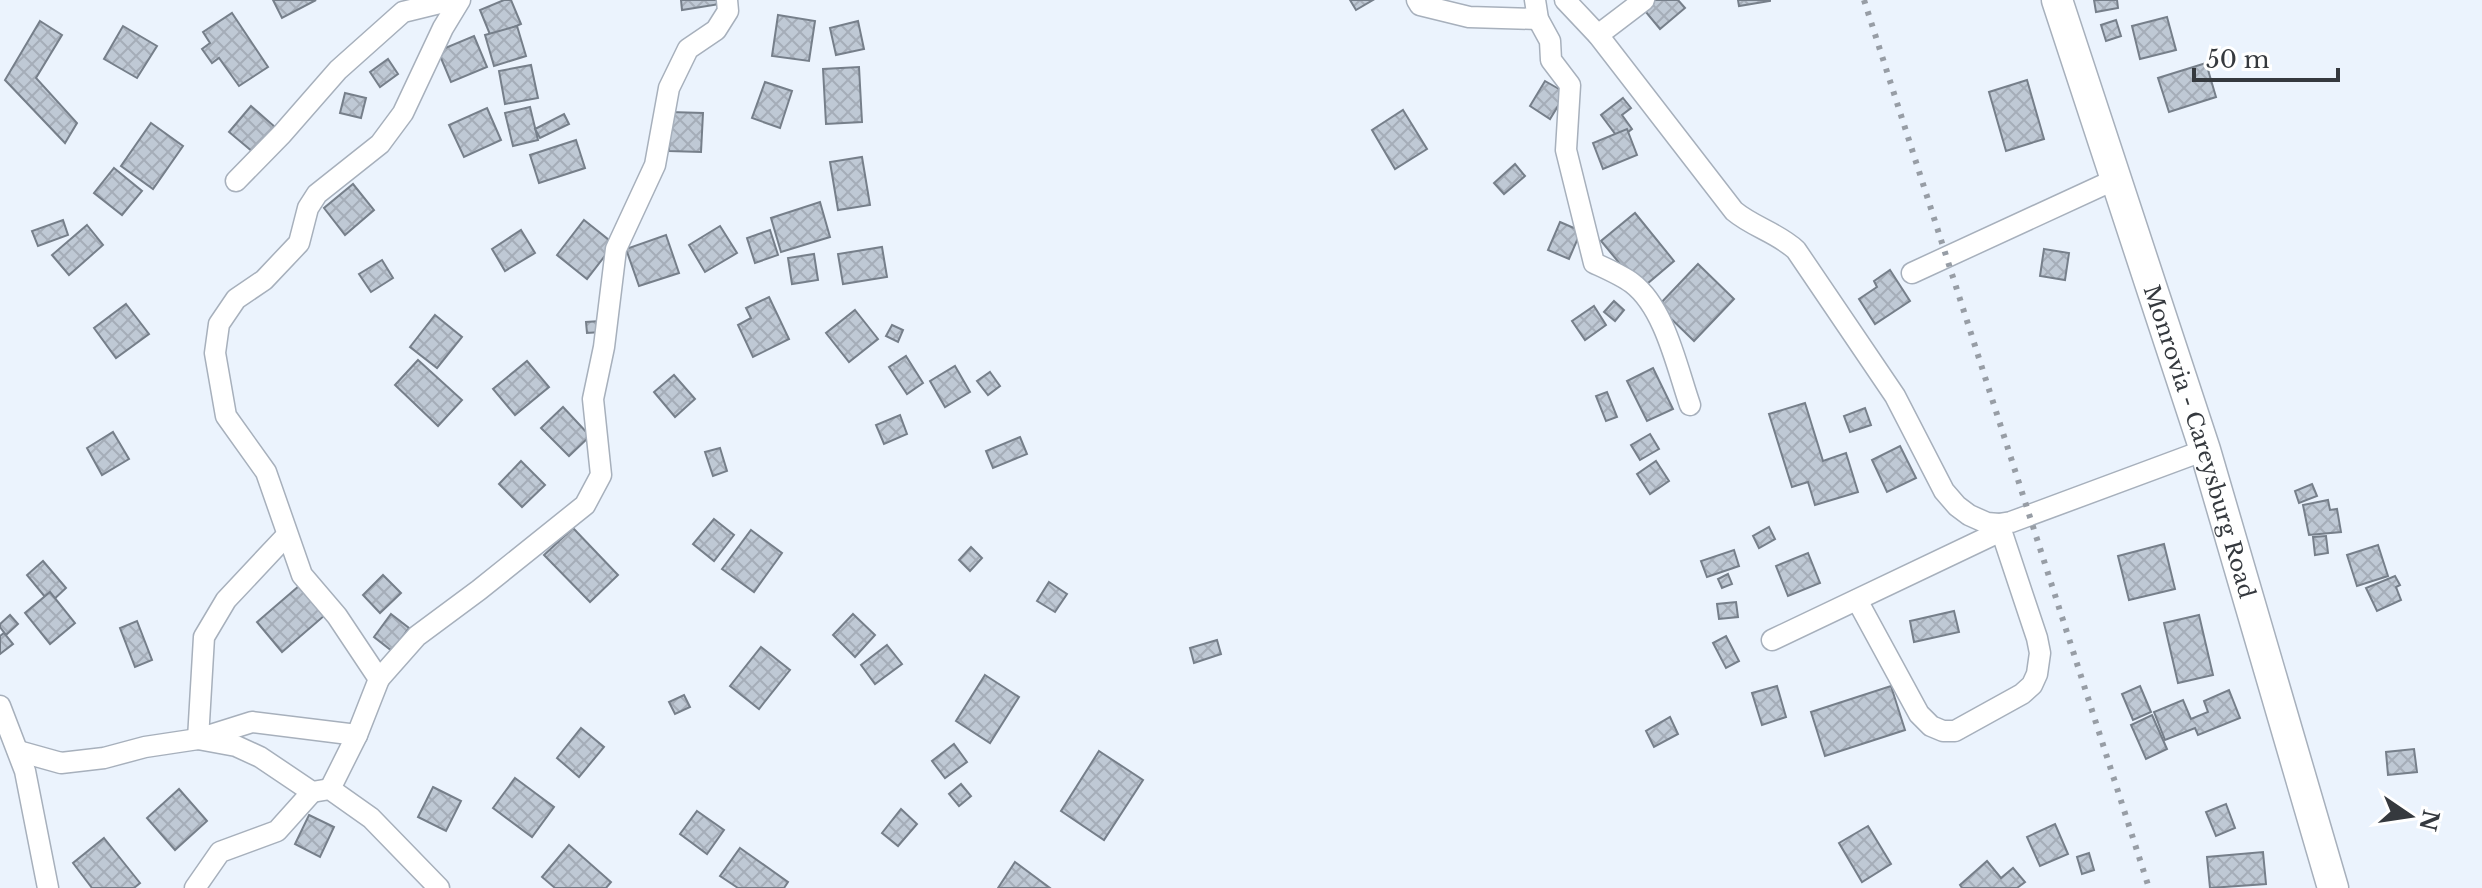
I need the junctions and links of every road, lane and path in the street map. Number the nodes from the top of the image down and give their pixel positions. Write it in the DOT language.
graph roads {
  1 [pos="452,0"];
  2 [pos="460,0"];
  3 [pos="727,0"];
  4 [pos="1417,0"];
  5 [pos="1565,0"];
  6 [pos="1644,0"];
  7 [pos="2057,0"];
  8 [pos="1537,10"];
  9 [pos="1598,35"];
  10 [pos="2116,179"];
  11 [pos="236,181"];
  12 [pos="1912,273"];
  13 [pos="1690,405"];
  14 [pos="2205,450"];
  15 [pos="2000,528"];
  16 [pos="287,535"];
  17 [pos="1857,600"];
  18 [pos="1772,640"];
  19 [pos="379,679"];
  20 [pos="0,706"];
  21 [pos="357,735"];
  22 [pos="198,739"];
  23 [pos="18,751"];
  24 [pos="321,790"];
  25 [pos="48,888"];
  26 [pos="195,888"];
  27 [pos="439,888"];
  28 [pos="2333,888"];
  1 -- 11 [label="street"];
  2 -- 16 [label="street"];
  3 -- 19 [label="street"];
  4 -- 8 [label="street"];
  5 -- 9 [label="street"];
  6 -- 9 [label="street"];
  7 -- 10 [label="main road, Monrovia - Careysburg Road"];
  8 -- 13 [label="street"];
  9 -- 15 [label="street"];
  10 -- 12 [label="street"];
  10 -- 14 [label="main road, Monrovia - Careysburg Road"];
  14 -- 15 [label="street"];
  14 -- 28 [label="main road, Monrovia - Careysburg Road"];
  15 -- 17 [label="street"];
  15 -- 17 [label="street"];
  16 -- 19 [label="street"];
  16 -- 22 [label="street"];
  17 -- 18 [label="street"];
  19 -- 21 [label="street"];
  20 -- 23 [label="street"];
  21 -- 22 [label="street"];
  21 -- 24 [label="street"];
  22 -- 23 [label="street"];
  22 -- 24 [label="street"];
  23 -- 25 [label="street"];
  24 -- 26 [label="street"];
  24 -- 27 [label="street"];
}
